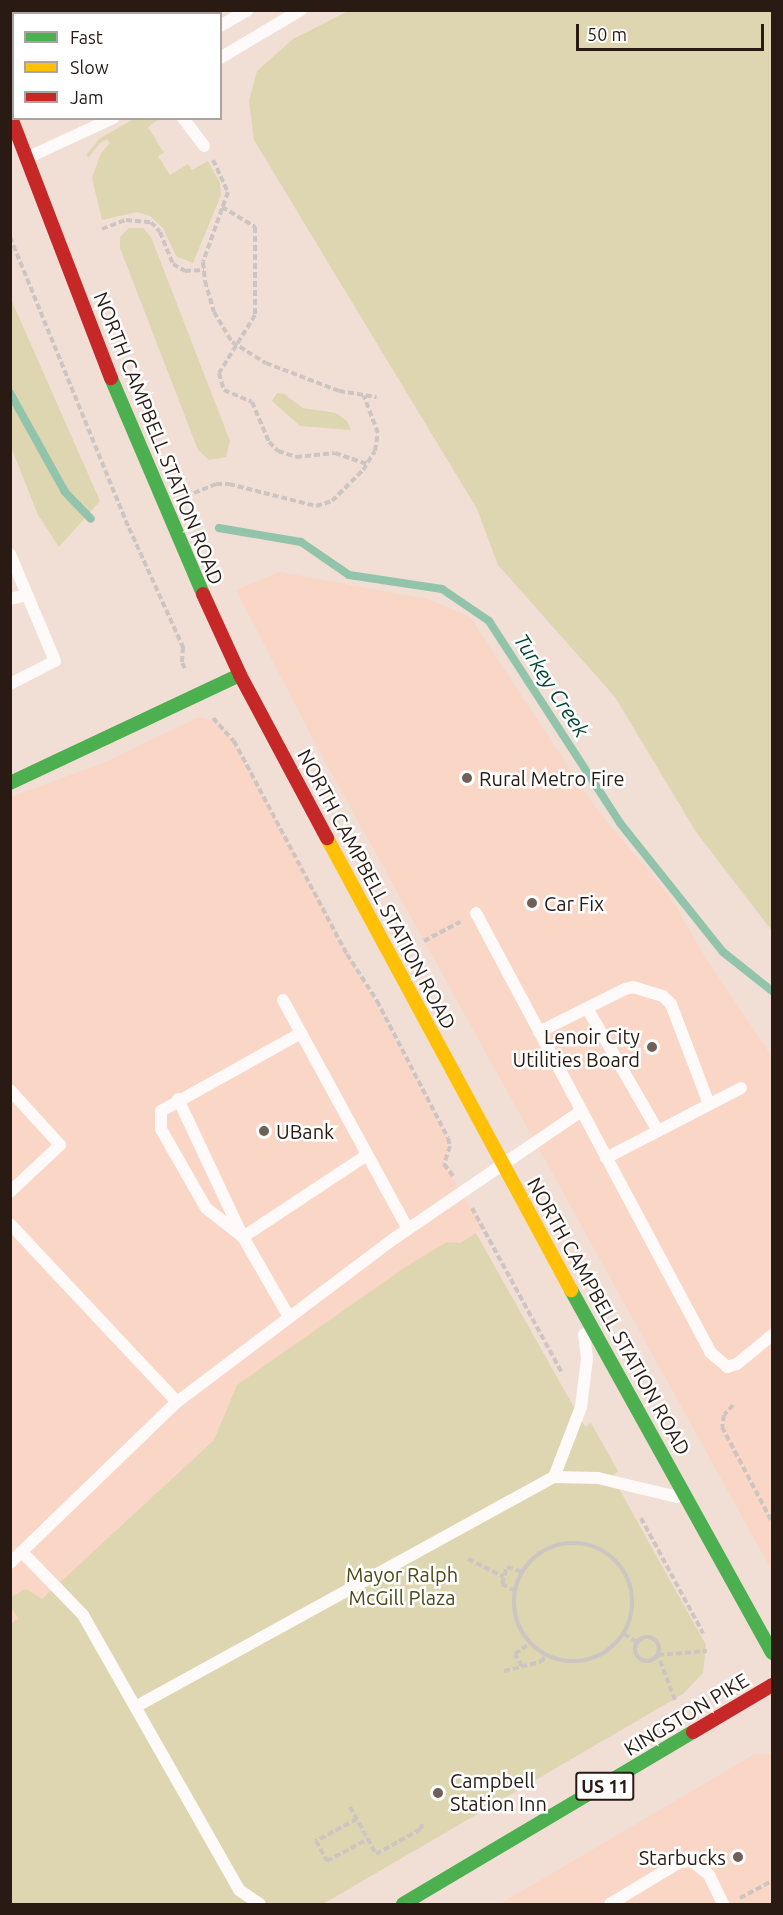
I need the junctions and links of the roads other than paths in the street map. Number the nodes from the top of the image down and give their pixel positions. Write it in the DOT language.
graph roads {
  1 [pos="248,10"];
  2 [pos="301,10"];
  3 [pos="222,25"];
  4 [pos="222,57"];
  5 [pos="12,120"];
  6 [pos="109,120"];
  7 [pos="184,120"];
  8 [pos="204,146"];
  9 [pos="27,157"];
  10 [pos="10,554"];
  11 [pos="27,595"];
  12 [pos="10,599"];
  13 [pos="240,675"];
  14 [pos="10,684"];
  15 [pos="10,783"];
  16 [pos="476,913"];
  17 [pos="283,1000"];
  18 [pos="587,1008"];
  19 [pos="539,1032"];
  20 [pos="300,1033"];
  21 [pos="741,1088"];
  22 [pos="10,1090"];
  23 [pos="178,1099"];
  24 [pos="709,1104"];
  25 [pos="581,1112"];
  26 [pos="658,1131"];
  27 [pos="368,1155"];
  28 [pos="606,1158"];
  29 [pos="501,1162"];
  30 [pos="10,1192"];
  31 [pos="10,1224"];
  32 [pos="408,1229"];
  33 [pos="243,1237"];
  34 [pos="580,1304"];
  35 [pos="289,1317"];
  36 [pos="770,1342"];
  37 [pos="177,1402"];
  38 [pos="554,1477"];
  39 [pos="689,1501"];
  40 [pos="22,1552"];
  41 [pos="10,1563"];
  42 [pos="772,1653"];
  43 [pos="772,1685"];
  44 [pos="137,1706"];
  45 [pos="239,1890"];
  46 [pos="237,1905"];
  47 [pos="260,1905"];
  48 [pos="403,1905"];
  49 [pos="609,1905"];
  50 [pos="723,1905"];
  1 -- 3 [label="lane"];
  2 -- 4 [label="lane"];
  5 -- 9 [label="main road, NORTH CAMPBELL STATION ROAD"];
  6 -- 9 [label="lane"];
  7 -- 8 [label="lane"];
  9 -- 13 [label="main road, NORTH CAMPBELL STATION ROAD"];
  10 -- 11 [label="lane"];
  11 -- 12 [label="lane"];
  11 -- 14 [label="lane"];
  13 -- 15 [label="main road"];
  13 -- 29 [label="main road, NORTH CAMPBELL STATION ROAD"];
  16 -- 19 [label="lane"];
  17 -- 20 [label="lane"];
  18 -- 19 [label="lane"];
  18 -- 24 [label="lane"];
  18 -- 26 [label="lane"];
  19 -- 25 [label="lane"];
  20 -- 23 [label="lane"];
  20 -- 27 [label="lane"];
  21 -- 24 [label="lane"];
  22 -- 30 [label="lane"];
  23 -- 33 [label="lane"];
  23 -- 33 [label="lane"];
  24 -- 26 [label="lane"];
  25 -- 28 [label="lane"];
  25 -- 29 [label="lane"];
  26 -- 28 [label="lane"];
  27 -- 32 [label="lane"];
  27 -- 33 [label="lane"];
  28 -- 36 [label="lane"];
  29 -- 32 [label="lane"];
  29 -- 34 [label="main road, NORTH CAMPBELL STATION ROAD"];
  31 -- 37 [label="lane"];
  32 -- 35 [label="lane"];
  33 -- 35 [label="lane"];
  34 -- 38 [label="lane"];
  34 -- 39 [label="main road, NORTH CAMPBELL STATION ROAD"];
  35 -- 37 [label="lane"];
  37 -- 40 [label="lane"];
  38 -- 39 [label="lane"];
  38 -- 44 [label="lane"];
  39 -- 42 [label="main road, NORTH CAMPBELL STATION ROAD"];
  40 -- 41 [label="lane"];
  40 -- 44 [label="lane"];
  43 -- 48 [label="main road, KINGSTON PIKE / US 11"];
  44 -- 45 [label="lane"];
  45 -- 46 [label="lane"];
  45 -- 47 [label="lane"];
  49 -- 50 [label="lane"];
}
